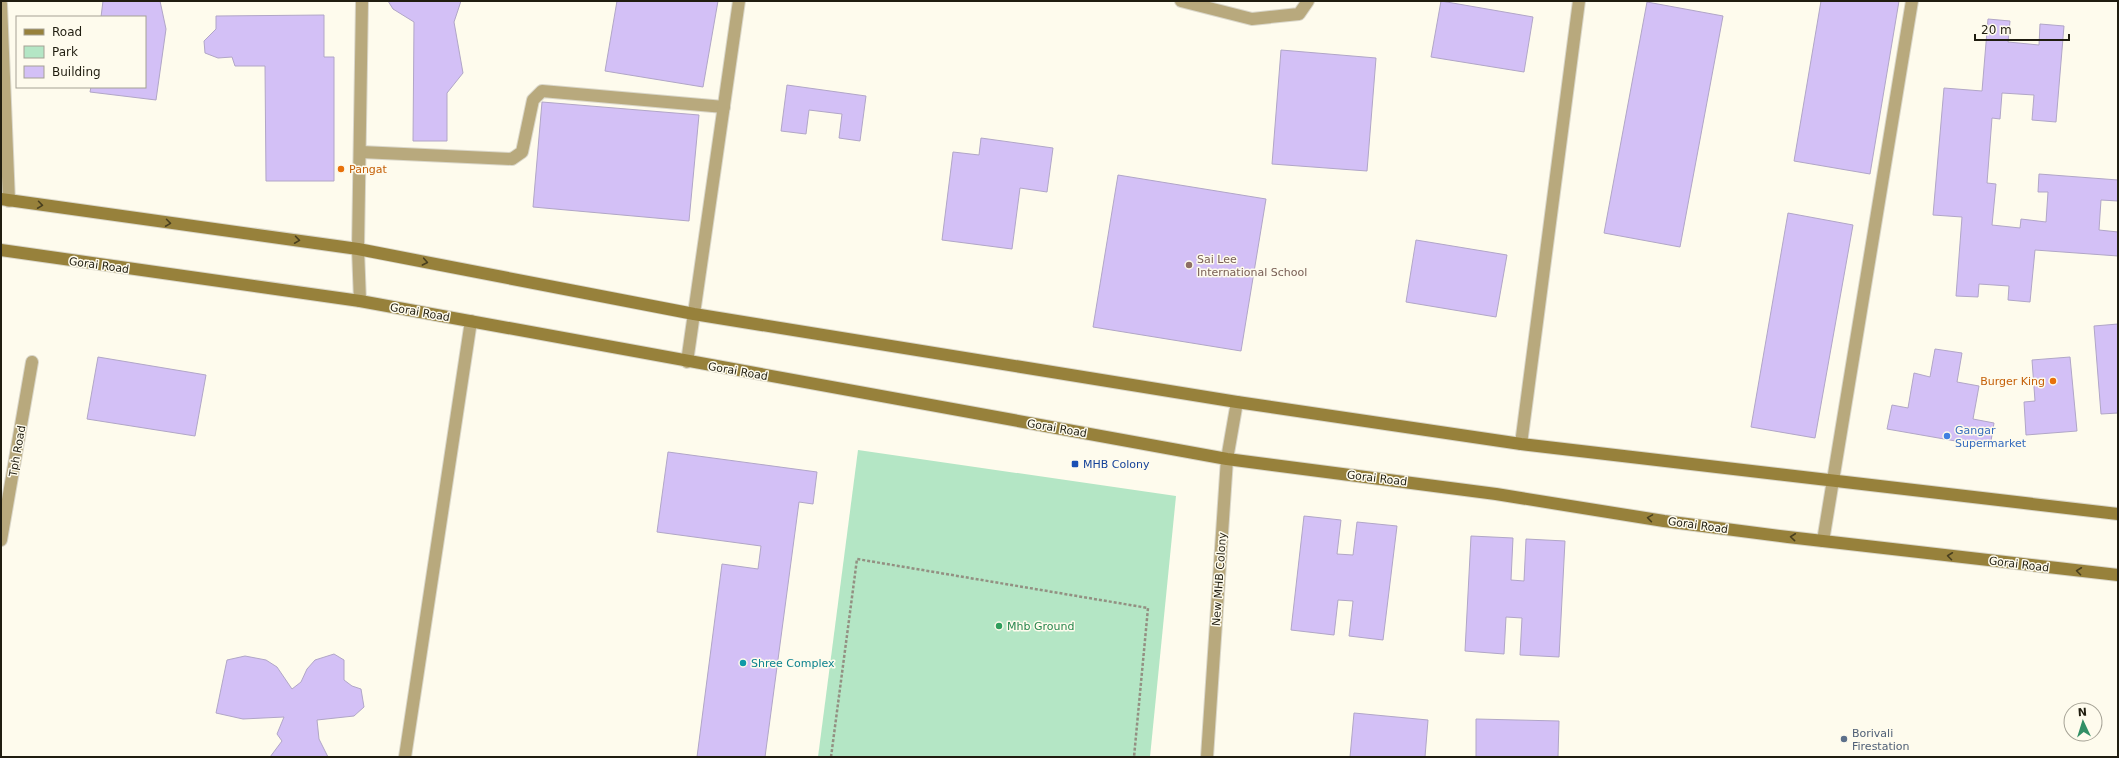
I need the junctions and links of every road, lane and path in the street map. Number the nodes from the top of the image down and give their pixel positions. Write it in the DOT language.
graph roads {
  1 [pos="362,1"];
  2 [pos="739,1"];
  3 [pos="1181,1"];
  4 [pos="1308,1"];
  5 [pos="1579,1"];
  6 [pos="1912,1"];
  7 [pos="1,4"];
  8 [pos="724,107"];
  9 [pos="361,152"];
  10 [pos="5,200"];
  11 [pos="358,249"];
  12 [pos="1,250"];
  13 [pos="360,301"];
  14 [pos="694,314"];
  15 [pos="471,321"];
  16 [pos="32,362"];
  17 [pos="687,362"];
  18 [pos="1237,402"];
  19 [pos="1521,444"];
  20 [pos="1227,459"];
  21 [pos="1831,481"];
  22 [pos="2118,514"];
  23 [pos="1,540"];
  24 [pos="1823,541"];
  25 [pos="2118,575"];
  26 [pos="405,757"];
  27 [pos="831,757"];
  28 [pos="1134,757"];
  29 [pos="1207,757"];
  1 -- 9 [label="street"];
  2 -- 8 [label="street"];
  3 -- 4 [label="street"];
  5 -- 19 [label="street"];
  6 -- 21 [label="street"];
  7 -- 10 [label="street"];
  8 -- 9 [label="street"];
  8 -- 14 [label="street"];
  9 -- 11 [label="street"];
  10 -- 11 [label="main road, one-way"];
  11 -- 13 [label="street"];
  11 -- 14 [label="main road, one-way"];
  12 -- 13 [label="main road, Gorai Road"];
  13 -- 15 [label="main road, Gorai Road"];
  14 -- 17 [label="street"];
  14 -- 18 [label="main road"];
  15 -- 17 [label="main road, Gorai Road"];
  15 -- 26 [label="street"];
  16 -- 23 [label="street, Tph Road"];
  17 -- 20 [label="main road, Gorai Road"];
  18 -- 19 [label="main road"];
  18 -- 20 [label="street, New MHB Colony"];
  19 -- 21 [label="main road"];
  24 -- 20 [label="main road, Gorai Road, one-way"];
  20 -- 29 [label="street, New MHB Colony"];
  21 -- 22 [label="main road"];
  21 -- 24 [label="street"];
  25 -- 24 [label="main road, Gorai Road, one-way"];
  27 -- 28 [label="path"];
}
